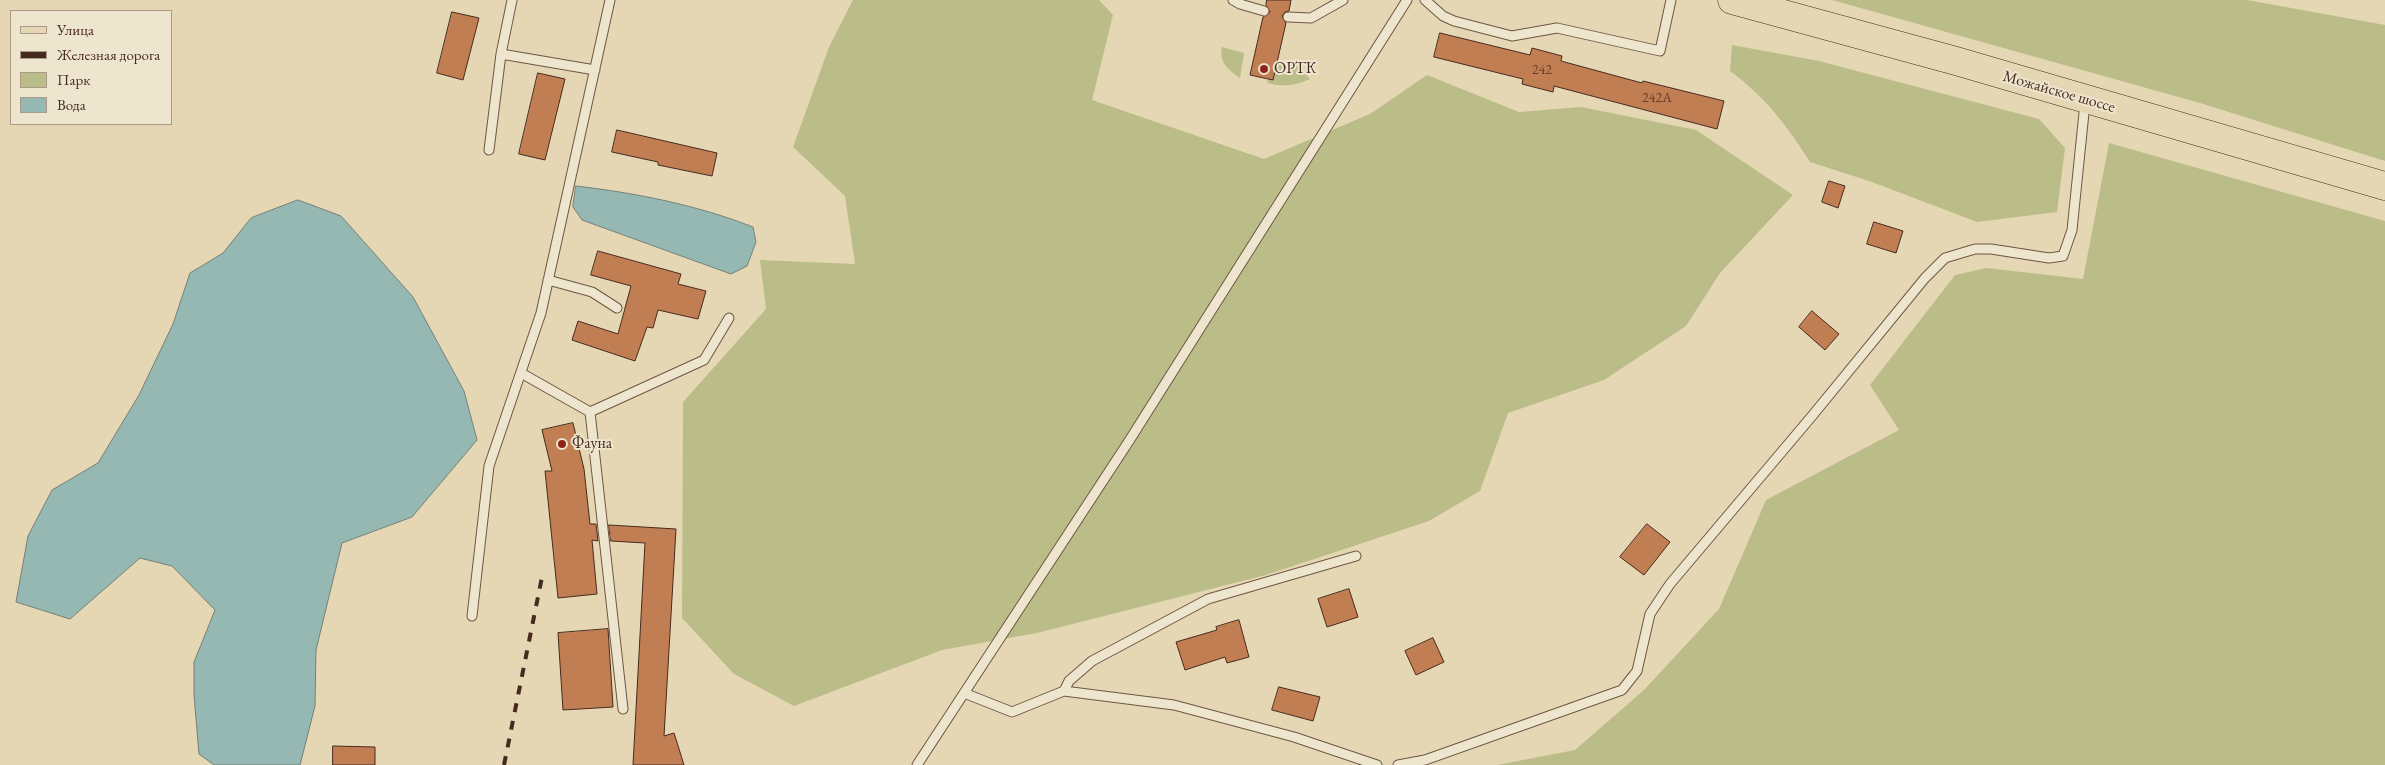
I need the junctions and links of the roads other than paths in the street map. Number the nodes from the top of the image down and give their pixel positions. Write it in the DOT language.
graph roads {
  1 [pos="512,0"];
  2 [pos="610,0"];
  3 [pos="1233,0"];
  4 [pos="1343,0"];
  5 [pos="1407,0"];
  6 [pos="1426,0"];
  7 [pos="1672,0"];
  8 [pos="1732,0"];
  9 [pos="1264,11"];
  10 [pos="1288,17"];
  11 [pos="501,54"];
  12 [pos="595,70"];
  13 [pos="2085,100"];
  14 [pos="489,150"];
  15 [pos="2385,186"];
  16 [pos="548,280"];
  17 [pos="617,308"];
  18 [pos="729,318"];
  19 [pos="521,373"];
  20 [pos="590,412"];
  21 [pos="1356,556"];
  22 [pos="472,616"];
  23 [pos="1064,690"];
  24 [pos="964,693"];
  25 [pos="623,709"];
  26 [pos="917,765"];
  27 [pos="1377,765"];
  28 [pos="1398,765"];
  1 -- 11 [label="lane"];
  2 -- 12 [label="lane"];
  3 -- 9 [label="lane"];
  4 -- 10 [label="lane"];
  5 -- 24 [label="lane"];
  6 -- 7 [label="lane"];
  8 -- 13 [label="main road, Можайское шоссе"];
  11 -- 12 [label="lane"];
  11 -- 14 [label="lane"];
  12 -- 16 [label="lane"];
  13 -- 15 [label="main road, Можайское шоссе"];
  13 -- 28 [label="lane"];
  16 -- 17 [label="lane"];
  16 -- 19 [label="lane"];
  18 -- 20 [label="lane"];
  19 -- 20 [label="lane"];
  19 -- 22 [label="lane"];
  20 -- 25 [label="lane"];
  21 -- 23 [label="lane"];
  23 -- 24 [label="lane"];
  23 -- 27 [label="lane"];
  24 -- 26 [label="lane"];
}
